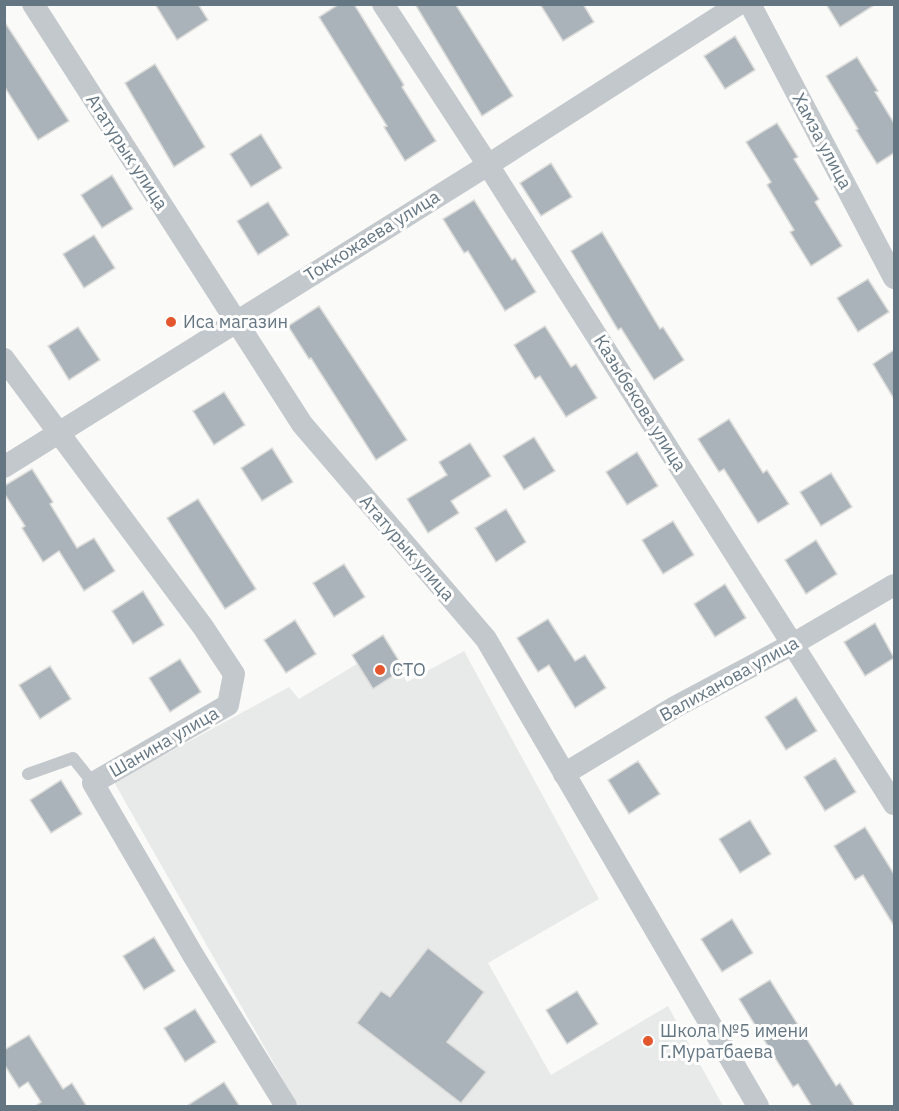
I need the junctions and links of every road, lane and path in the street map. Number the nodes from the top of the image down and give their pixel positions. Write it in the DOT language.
graph roads {
  1 [pos="33,4"];
  2 [pos="383,4"];
  3 [pos="740,4"];
  4 [pos="750,4"];
  5 [pos="488,165"];
  6 [pos="894,278"];
  7 [pos="235,321"];
  8 [pos="4,359"];
  9 [pos="61,433"];
  10 [pos="4,467"];
  11 [pos="894,585"];
  12 [pos="793,644"];
  13 [pos="28,774"];
  14 [pos="564,774"];
  15 [pos="93,783"];
  16 [pos="894,804"];
  17 [pos="286,1107"];
  18 [pos="758,1107"];
  1 -- 7 [label="street, Ататурык улица"];
  2 -- 5 [label="street, Казыбекова улица"];
  3 -- 5 [label="street, Токкожаева улица"];
  4 -- 6 [label="street, Хамза улица"];
  5 -- 7 [label="street, Токкожаева улица"];
  5 -- 12 [label="street, Казыбекова улица"];
  7 -- 9 [label="street, Токкожаева улица"];
  7 -- 14 [label="street, Ататурык улица"];
  8 -- 9 [label="street, Шанина улица"];
  9 -- 10 [label="street, Токкожаева улица"];
  9 -- 15 [label="street, Шанина улица"];
  11 -- 12 [label="street, Валиханова улица"];
  12 -- 14 [label="street, Валиханова улица"];
  12 -- 16 [label="street, Казыбекова улица"];
  13 -- 15 [label="lane"];
  14 -- 18 [label="street, Ататурык улица"];
  15 -- 17 [label="street, Шанина улица"];
}
